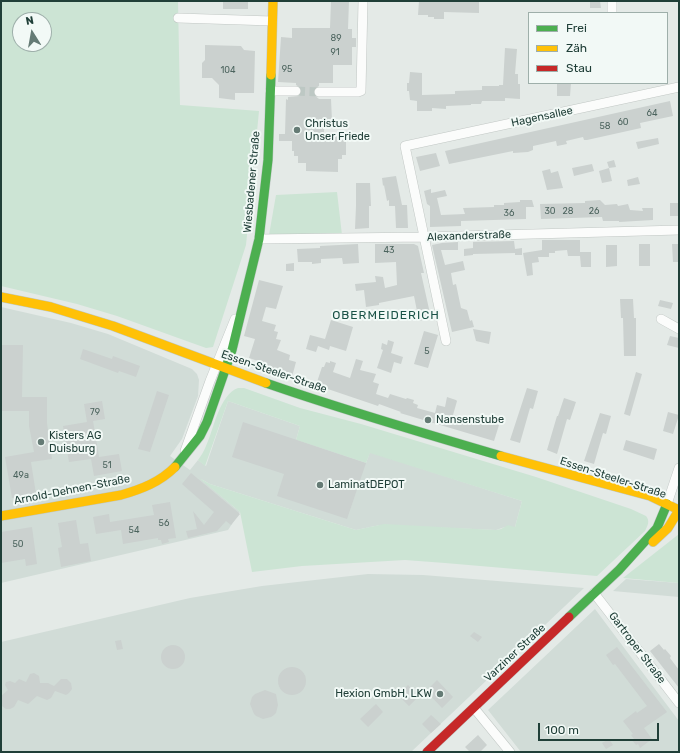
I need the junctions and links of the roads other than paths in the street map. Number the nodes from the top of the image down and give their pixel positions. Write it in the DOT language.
graph roads {
  1 [pos="273,1"];
  2 [pos="363,1"];
  3 [pos="612,1"];
  4 [pos="612,12"];
  5 [pos="178,18"];
  6 [pos="272,21"];
  7 [pos="679,87"];
  8 [pos="270,91"];
  9 [pos="296,91"];
  10 [pos="319,92"];
  11 [pos="679,230"];
  12 [pos="424,238"];
  13 [pos="258,239"];
  14 [pos="1,297"];
  15 [pos="244,298"];
  16 [pos="661,319"];
  17 [pos="679,329"];
  18 [pos="446,341"];
  19 [pos="216,365"];
  20 [pos="226,368"];
  21 [pos="183,456"];
  22 [pos="679,468"];
  23 [pos="666,506"];
  24 [pos="679,510"];
  25 [pos="1,516"];
  26 [pos="619,570"];
  27 [pos="594,594"];
  28 [pos="679,703"];
  29 [pos="474,708"];
  30 [pos="427,752"];
  31 [pos="510,752"];
  1 -- 6 [label="street, Wiesbadener Straße"];
  2 -- 10 [label="street"];
  3 -- 4 [label="street"];
  5 -- 6 [label="street"];
  6 -- 8 [label="street, Wiesbadener Straße"];
  7 -- 12 [label="street, Hagensallee"];
  8 -- 9 [label="street"];
  8 -- 13 [label="street, Wiesbadener Straße"];
  11 -- 12 [label="street, Alexanderstraße"];
  12 -- 13 [label="street, Alexanderstraße"];
  12 -- 18 [label="street"];
  13 -- 15 [label="street, Wiesbadener Straße"];
  14 -- 19 [label="street, Essen-Steeler-Straße"];
  15 -- 19 [label="street, Wiesbadener Straße"];
  15 -- 20 [label="street, Wiesbadener Straße"];
  16 -- 17 [label="street"];
  19 -- 20 [label="street, Essen-Steeler-Straße"];
  19 -- 21 [label="street, Arnold-Dehnen-Straße"];
  20 -- 21 [label="street, Arnold-Dehnen-Straße"];
  20 -- 23 [label="street, Essen-Steeler-Straße"];
  21 -- 25 [label="street, Arnold-Dehnen-Straße"];
  22 -- 23 [label="street"];
  23 -- 24 [label="street, Essen-Steeler-Straße"];
  23 -- 26 [label="street, Varziner Straße"];
  24 -- 26 [label="street, Varziner Straße"];
  26 -- 27 [label="street, Varziner Straße"];
  27 -- 28 [label="street, Gartroper Straße"];
  27 -- 29 [label="street, Varziner Straße"];
  29 -- 30 [label="street, Varziner Straße"];
  29 -- 31 [label="street"];
}
